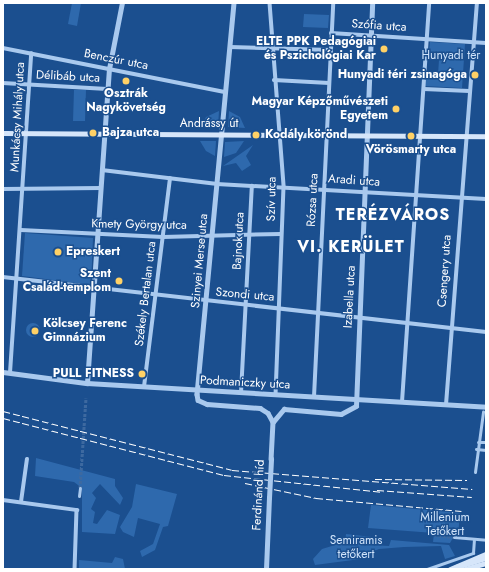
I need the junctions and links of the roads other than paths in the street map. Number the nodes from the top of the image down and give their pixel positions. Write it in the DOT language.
graph roads {
  1 [pos="122,3"];
  2 [pos="234,3"];
  3 [pos="270,3"];
  4 [pos="333,3"];
  5 [pos="372,3"];
  6 [pos="429,3"];
  7 [pos="477,3"];
  8 [pos="331,33"];
  9 [pos="371,35"];
  10 [pos="426,39"];
  11 [pos="472,42"];
  12 [pos="486,43"];
  13 [pos="230,47"];
  14 [pos="3,48"];
  15 [pos="270,48"];
  16 [pos="330,50"];
  17 [pos="32,54"];
  18 [pos="109,69"];
  19 [pos="274,80"];
  20 [pos="3,83"];
  21 [pos="329,83"];
  22 [pos="30,84"];
  23 [pos="107,89"];
  24 [pos="424,89"];
  25 [pos="469,91"];
  26 [pos="226,92"];
  27 [pos="3,133"];
  28 [pos="27,133"];
  29 [pos="105,133"];
  30 [pos="222,134"];
  31 [pos="279,135"];
  32 [pos="326,135"];
  33 [pos="368,135"];
  34 [pos="421,135"];
  35 [pos="466,136"];
  36 [pos="486,136"];
  37 [pos="102,170"];
  38 [pos="170,179"];
  39 [pos="217,184"];
  40 [pos="252,186"];
  41 [pos="284,187"];
  42 [pos="101,188"];
  43 [pos="3,189"];
  44 [pos="324,189"];
  45 [pos="23,190"];
  46 [pos="365,191"];
  47 [pos="417,194"];
  48 [pos="461,198"];
  49 [pos="486,199"];
  50 [pos="21,230"];
  51 [pos="282,234"];
  52 [pos="98,235"];
  53 [pos="212,235"];
  54 [pos="250,235"];
  55 [pos="164,237"];
  56 [pos="3,277"];
  57 [pos="18,279"];
  58 [pos="94,289"];
  59 [pos="155,296"];
  60 [pos="206,301"];
  61 [pos="245,306"];
  62 [pos="279,308"];
  63 [pos="318,312"];
  64 [pos="358,317"];
  65 [pos="408,322"];
  66 [pos="451,328"];
  67 [pos="486,332"];
  68 [pos="3,372"];
  69 [pos="10,373"];
  70 [pos="87,383"];
  71 [pos="144,387"];
  72 [pos="197,390"];
  73 [pos="241,393"];
  74 [pos="276,395"];
  75 [pos="314,398"];
  76 [pos="357,400"];
  77 [pos="402,402"];
  78 [pos="446,405"];
  79 [pos="486,407"];
  80 [pos="484,412"];
  81 [pos="273,422"];
  82 [pos="478,442"];
  83 [pos="486,442"];
  84 [pos="476,449"];
  85 [pos="486,450"];
  86 [pos="26,458"];
  87 [pos="475,472"];
  88 [pos="80,488"];
  89 [pos="79,496"];
  90 [pos="3,500"];
  91 [pos="21,502"];
  92 [pos="454,537"];
  93 [pos="474,539"];
  94 [pos="486,540"];
  95 [pos="486,554"];
  96 [pos="486,558"];
  97 [pos="486,563"];
  98 [pos="75,569"];
  99 [pos="266,569"];
  100 [pos="427,569"];
  101 [pos="450,569"];
  102 [pos="465,569"];
  1 -- 18 [label="street"];
  2 -- 13 [label="street, Szinyei Merse utca"];
  3 -- 15 [label="street, Szív utca"];
  4 -- 8 [label="street, Rózsa utca"];
  5 -- 9 [label="street, Izabella utca"];
  6 -- 10 [label="street"];
  7 -- 11 [label="street"];
  8 -- 9 [label="street, Szófia utca"];
  8 -- 16 [label="street, Rózsa utca"];
  9 -- 10 [label="street, Szófia utca"];
  9 -- 33 [label="street, Izabella utca"];
  10 -- 11 [label="street"];
  10 -- 24 [label="street"];
  11 -- 12 [label="street"];
  11 -- 25 [label="street"];
  13 -- 15 [label="street"];
  13 -- 26 [label="street, Szinyei Merse utca"];
  14 -- 17 [label="street, Benczúr utca"];
  15 -- 16 [label="street"];
  15 -- 19 [label="street, Szív utca"];
  16 -- 21 [label="street, Rózsa utca"];
  17 -- 18 [label="street, Benczúr utca"];
  17 -- 22 [label="street, Munkácsy Mihály utca"];
  18 -- 23 [label="street"];
  18 -- 26 [label="street, Benczúr utca"];
  19 -- 21 [label="street"];
  19 -- 31 [label="street, Szív utca"];
  20 -- 22 [label="street, Délibáb utca"];
  21 -- 32 [label="street, Rózsa utca"];
  22 -- 23 [label="street, Délibáb utca"];
  22 -- 28 [label="street, Munkácsy Mihály utca"];
  23 -- 29 [label="street"];
  24 -- 25 [label="street"];
  24 -- 34 [label="street"];
  25 -- 35 [label="street, Csengery utca"];
  26 -- 30 [label="street, Szinyei Merse utca"];
  27 -- 28 [label="main road, Andrássy út"];
  28 -- 29 [label="main road, Andrássy út"];
  28 -- 45 [label="street, Munkácsy Mihály utca"];
  29 -- 30 [label="main road, Andrássy út"];
  29 -- 37 [label="street"];
  30 -- 31 [label="main road, Andrássy út"];
  30 -- 39 [label="street, Szinyei Merse utca"];
  31 -- 32 [label="main road, Andrássy út"];
  31 -- 41 [label="street, Szív utca"];
  32 -- 33 [label="main road, Andrássy út"];
  32 -- 44 [label="street, Rózsa utca"];
  33 -- 34 [label="main road, Andrássy út"];
  33 -- 46 [label="street, Izabella utca"];
  34 -- 35 [label="main road, Andrássy út"];
  34 -- 47 [label="street"];
  35 -- 36 [label="main road, Andrássy út"];
  35 -- 48 [label="street, Csengery utca"];
  37 -- 38 [label="street, Aradi utca"];
  37 -- 42 [label="street"];
  38 -- 39 [label="street, Aradi utca"];
  38 -- 55 [label="street, Székely Bertalan utca"];
  39 -- 40 [label="street, Aradi utca"];
  39 -- 53 [label="street, Szinyei Merse utca"];
  40 -- 41 [label="street, Aradi utca"];
  40 -- 54 [label="street, Bajnok utca"];
  41 -- 44 [label="street, Aradi utca"];
  41 -- 51 [label="street, Szív utca"];
  42 -- 45 [label="street"];
  42 -- 52 [label="street"];
  43 -- 45 [label="street"];
  44 -- 46 [label="street, Aradi utca"];
  44 -- 63 [label="street, Rózsa utca"];
  45 -- 50 [label="street, Munkácsy Mihály utca"];
  46 -- 47 [label="street, Aradi utca"];
  46 -- 64 [label="street, Izabella utca"];
  47 -- 48 [label="street, Aradi utca"];
  47 -- 65 [label="street"];
  48 -- 49 [label="street, Aradi utca"];
  48 -- 66 [label="street, Csengery utca"];
  50 -- 52 [label="street, Kmety György utca"];
  50 -- 57 [label="street, Munkácsy Mihály utca"];
  51 -- 54 [label="street, Kmety György utca"];
  51 -- 62 [label="street, Szív utca"];
  52 -- 55 [label="street, Kmety György utca"];
  52 -- 58 [label="street"];
  53 -- 54 [label="street, Kmety György utca"];
  53 -- 55 [label="street, Kmety György utca"];
  53 -- 60 [label="street, Szinyei Merse utca"];
  54 -- 61 [label="street, Bajnok utca"];
  55 -- 59 [label="street, Székely Bertalan utca"];
  56 -- 57 [label="street, Szondi utca"];
  57 -- 58 [label="street, Szondi utca"];
  57 -- 69 [label="street, Munkácsy Mihály utca"];
  58 -- 59 [label="street, Szondi utca"];
  58 -- 70 [label="street"];
  59 -- 60 [label="street, Szondi utca"];
  59 -- 71 [label="street, Székely Bertalan utca"];
  60 -- 61 [label="street, Szondi utca"];
  60 -- 72 [label="street, Szinyei Merse utca"];
  61 -- 62 [label="street, Szondi utca"];
  61 -- 73 [label="street, Bajnok utca"];
  62 -- 63 [label="street, Szondi utca"];
  62 -- 74 [label="street, Szív utca"];
  63 -- 64 [label="street, Szondi utca"];
  63 -- 75 [label="street, Rózsa utca"];
  64 -- 65 [label="street, Szondi utca"];
  64 -- 76 [label="street, Izabella utca"];
  65 -- 66 [label="street, Szondi utca"];
  65 -- 77 [label="street"];
  66 -- 67 [label="street, Szondi utca"];
  66 -- 78 [label="street, Csengery utca"];
  68 -- 69 [label="street, Podmaniczky utca"];
  69 -- 70 [label="street, Podmaniczky utca"];
  70 -- 71 [label="street, Podmaniczky utca"];
  71 -- 72 [label="street, Podmaniczky utca"];
  72 -- 73 [label="street, Podmaniczky utca"];
  72 -- 81 [label="street"];
  73 -- 74 [label="street, Podmaniczky utca"];
  74 -- 75 [label="street, Podmaniczky utca"];
  75 -- 76 [label="street, Podmaniczky utca"];
  76 -- 77 [label="street, Podmaniczky utca"];
  76 -- 81 [label="street"];
  77 -- 78 [label="street, Podmaniczky utca"];
  78 -- 79 [label="street, Podmaniczky utca"];
  80 -- 82 [label="street"];
  81 -- 99 [label="street, Ferdinánd híd, bridge"];
  82 -- 83 [label="street"];
  82 -- 84 [label="street"];
  84 -- 85 [label="street"];
  84 -- 87 [label="street"];
  86 -- 91 [label="street"];
  88 -- 89 [label="street"];
  90 -- 91 [label="street"];
  91 -- 98 [label="street"];
  92 -- 93 [label="street"];
  93 -- 94 [label="street"];
  93 -- 100 [label="street"];
  95 -- 101 [label="main road"];
  96 -- 101 [label="main road"];
  97 -- 102 [label="main road"];
}
